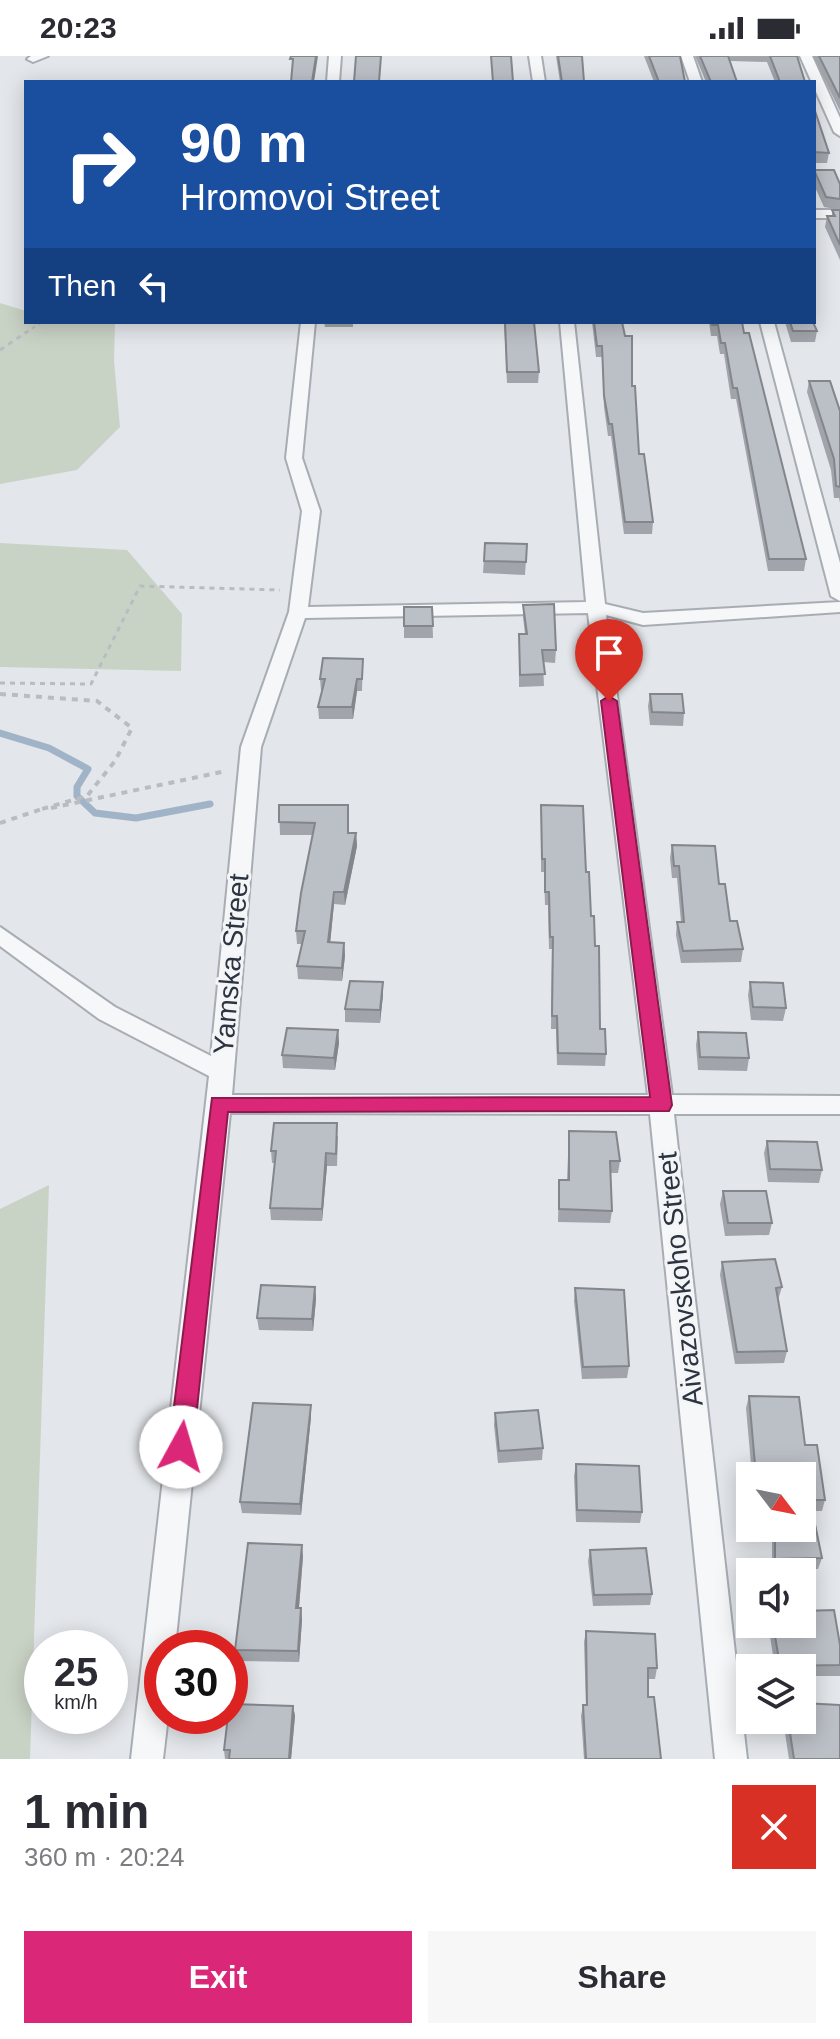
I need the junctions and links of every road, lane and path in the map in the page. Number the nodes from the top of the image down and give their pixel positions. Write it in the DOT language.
graph roads {
  1 [pos="335,56"];
  2 [pos="535,56"];
  3 [pos="687,56"];
  4 [pos="806,56"];
  5 [pos="333,80"];
  6 [pos="539,80"];
  7 [pos="695,80"];
  8 [pos="840,132"];
  9 [pos="816,214"];
  10 [pos="840,214"];
  11 [pos="39,324"];
  12 [pos="308,324"];
  13 [pos="567,324"];
  14 [pos="768,324"];
  15 [pos="0,350"];
  16 [pos="840,596"];
  17 [pos="299,601"];
  18 [pos="596,607"];
  19 [pos="840,607"];
  20 [pos="0,683"];
  21 [pos="0,694"];
  22 [pos="248,767"];
  23 [pos="42,809"];
  24 [pos="0,823"];
  25 [pos="0,935"];
  26 [pos="222,1072"];
  27 [pos="219,1104"];
  28 [pos="661,1105"];
  29 [pos="840,1105"];
  30 [pos="147,1759"];
  31 [pos="731,1759"];
  1 -- 5 [label="street"];
  2 -- 6 [label="street"];
  3 -- 7 [label="street"];
  4 -- 8 [label="street"];
  9 -- 10 [label="street"];
  11 -- 15 [label="path"];
  12 -- 17 [label="street, Yamska Street"];
  13 -- 18 [label="street, Aivazovskoho Street"];
  14 -- 16 [label="street"];
  17 -- 18 [label="street"];
  17 -- 20 [label="path"];
  17 -- 22 [label="street, Yamska Street"];
  18 -- 19 [label="street"];
  18 -- 28 [label="street, Aivazovskoho Street"];
  21 -- 23 [label="path"];
  22 -- 23 [label="path"];
  22 -- 26 [label="street, Yamska Street"];
  23 -- 24 [label="path"];
  25 -- 26 [label="street"];
  26 -- 27 [label="street, Yamska Street"];
  27 -- 28 [label="street"];
  27 -- 30 [label="street, Yamska Street"];
  28 -- 29 [label="street"];
  28 -- 31 [label="street, Aivazovskoho Street"];
}
